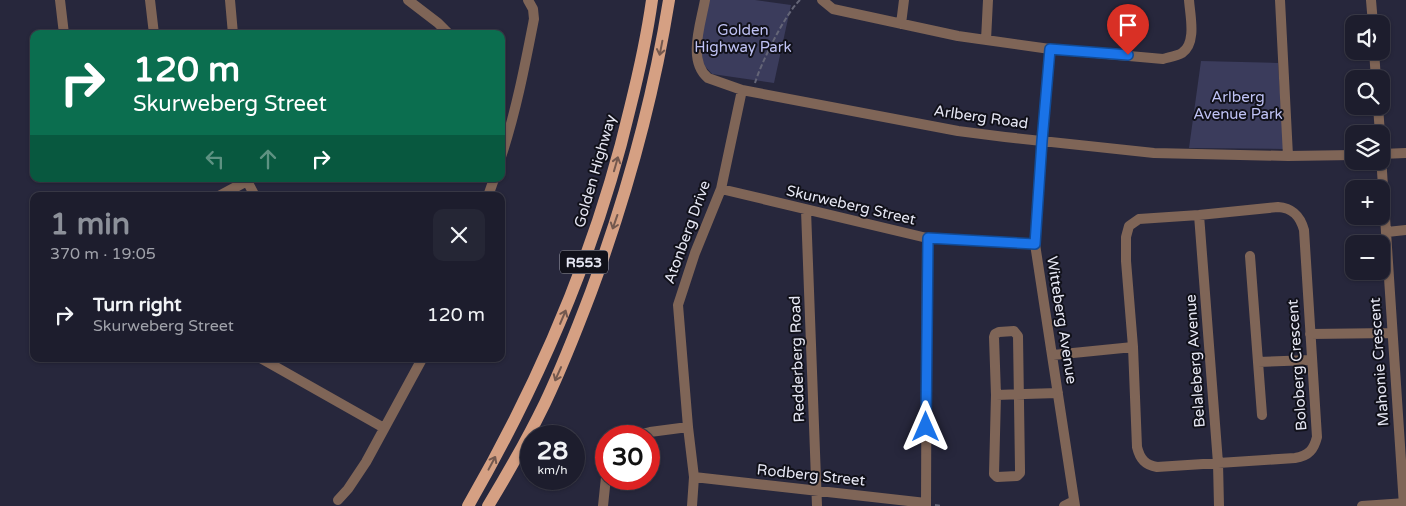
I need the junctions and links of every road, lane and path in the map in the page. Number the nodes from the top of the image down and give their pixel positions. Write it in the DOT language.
graph roads {
  1 [pos="60,0"];
  2 [pos="150,0"];
  3 [pos="230,0"];
  4 [pos="408,0"];
  5 [pos="528,0"];
  6 [pos="652,0"];
  7 [pos="669,0"];
  8 [pos="705,0"];
  9 [pos="800,0"];
  10 [pos="822,0"];
  11 [pos="904,0"];
  12 [pos="988,0"];
  13 [pos="1189,0"];
  14 [pos="1280,0"];
  15 [pos="1371,0"];
  16 [pos="1372,15"];
  17 [pos="901,24"];
  18 [pos="64,30"];
  19 [pos="154,30"];
  20 [pos="234,30"];
  21 [pos="445,30"];
  22 [pos="986,40"];
  23 [pos="1050,49"];
  24 [pos="747,91"];
  25 [pos="1042,141"];
  26 [pos="505,146"];
  27 [pos="1406,153"];
  28 [pos="1390,154"];
  29 [pos="1345,155"];
  30 [pos="1288,156"];
  31 [pos="1382,170"];
  32 [pos="243,182"];
  33 [pos="721,189"];
  34 [pos="226,192"];
  35 [pos="806,210"];
  36 [pos="1199,215"];
  37 [pos="1406,230"];
  38 [pos="1387,232"];
  39 [pos="928,238"];
  40 [pos="1035,244"];
  41 [pos="1250,256"];
  42 [pos="1392,333"];
  43 [pos="1310,334"];
  44 [pos="1133,347"];
  45 [pos="1052,355"];
  46 [pos="1311,360"];
  47 [pos="267,362"];
  48 [pos="418,362"];
  49 [pos="1258,362"];
  50 [pos="1058,393"];
  51 [pos="1019,394"];
  52 [pos="996,395"];
  53 [pos="1262,415"];
  54 [pos="688,427"];
  55 [pos="384,428"];
  56 [pos="660,431"];
  57 [pos="1218,463"];
  58 [pos="694,477"];
  59 [pos="605,490"];
  60 [pos="818,490"];
  61 [pos="338,500"];
  62 [pos="926,504"];
  63 [pos="1074,504"];
  64 [pos="1404,504"];
  65 [pos="468,506"];
  66 [pos="488,506"];
  67 [pos="603,506"];
  68 [pos="692,506"];
  69 [pos="817,506"];
  70 [pos="1064,506"];
  71 [pos="1219,506"];
  72 [pos="1362,506"];
  1 -- 18 [label="street"];
  2 -- 19 [label="street"];
  3 -- 20 [label="street"];
  4 -- 21 [label="street"];
  5 -- 26 [label="street"];
  65 -- 6 [label="main road, Golden Highway / R553, one-way"];
  7 -- 66 [label="main road, R553, one-way"];
  8 -- 24 [label="street, Arlberg Road"];
  9 -- 24 [label="path"];
  10 -- 17 [label="street"];
  11 -- 17 [label="street"];
  12 -- 22 [label="street"];
  13 -- 23 [label="street"];
  14 -- 30 [label="street"];
  15 -- 16 [label="street"];
  17 -- 22 [label="street"];
  22 -- 23 [label="street"];
  23 -- 25 [label="street, Witteberg Avenue"];
  24 -- 25 [label="street, Arlberg Road"];
  24 -- 33 [label="street, Atonberg Drive"];
  25 -- 30 [label="street, Arlberg Road"];
  25 -- 40 [label="street, Witteberg Avenue"];
  27 -- 28 [label="street"];
  29 -- 30 [label="street, Arlberg Road"];
  31 -- 38 [label="street, Mahonie Crescent"];
  32 -- 34 [label="street"];
  33 -- 35 [label="street, Skurweberg Street"];
  33 -- 54 [label="street, Atonberg Drive"];
  35 -- 39 [label="street, Skurweberg Street"];
  35 -- 60 [label="street, Redderberg Road"];
  36 -- 43 [label="street, Boloberg Crescent"];
  36 -- 44 [label="street, Boloberg Crescent"];
  36 -- 57 [label="street, Belaleberg Avenue"];
  37 -- 38 [label="street"];
  38 -- 42 [label="street, Mahonie Crescent"];
  39 -- 40 [label="street, Skurweberg Street"];
  39 -- 62 [label="street"];
  40 -- 45 [label="street, Witteberg Avenue"];
  41 -- 49 [label="street"];
  42 -- 43 [label="street"];
  42 -- 64 [label="street, Mahonie Crescent"];
  43 -- 46 [label="street, Boloberg Crescent"];
  44 -- 45 [label="street"];
  44 -- 57 [label="street, Boloberg Crescent"];
  45 -- 50 [label="street, Witteberg Avenue"];
  46 -- 49 [label="street"];
  46 -- 57 [label="street, Boloberg Crescent"];
  47 -- 55 [label="street"];
  48 -- 55 [label="street"];
  49 -- 53 [label="street"];
  50 -- 51 [label="street"];
  50 -- 63 [label="street, Witteberg Avenue"];
  51 -- 52 [label="street"];
  51 -- 52 [label="street"];
  51 -- 52 [label="street"];
  54 -- 56 [label="street"];
  54 -- 58 [label="street, Atonberg Drive"];
  55 -- 61 [label="street"];
  57 -- 71 [label="street, Belaleberg Avenue"];
  58 -- 60 [label="street, Rodberg Street"];
  58 -- 68 [label="street, Atonberg Drive"];
  59 -- 67 [label="street"];
  60 -- 62 [label="street, Rodberg Street"];
  60 -- 69 [label="street, Redderberg Road"];
  63 -- 70 [label="street"];
  64 -- 72 [label="street"];
}
